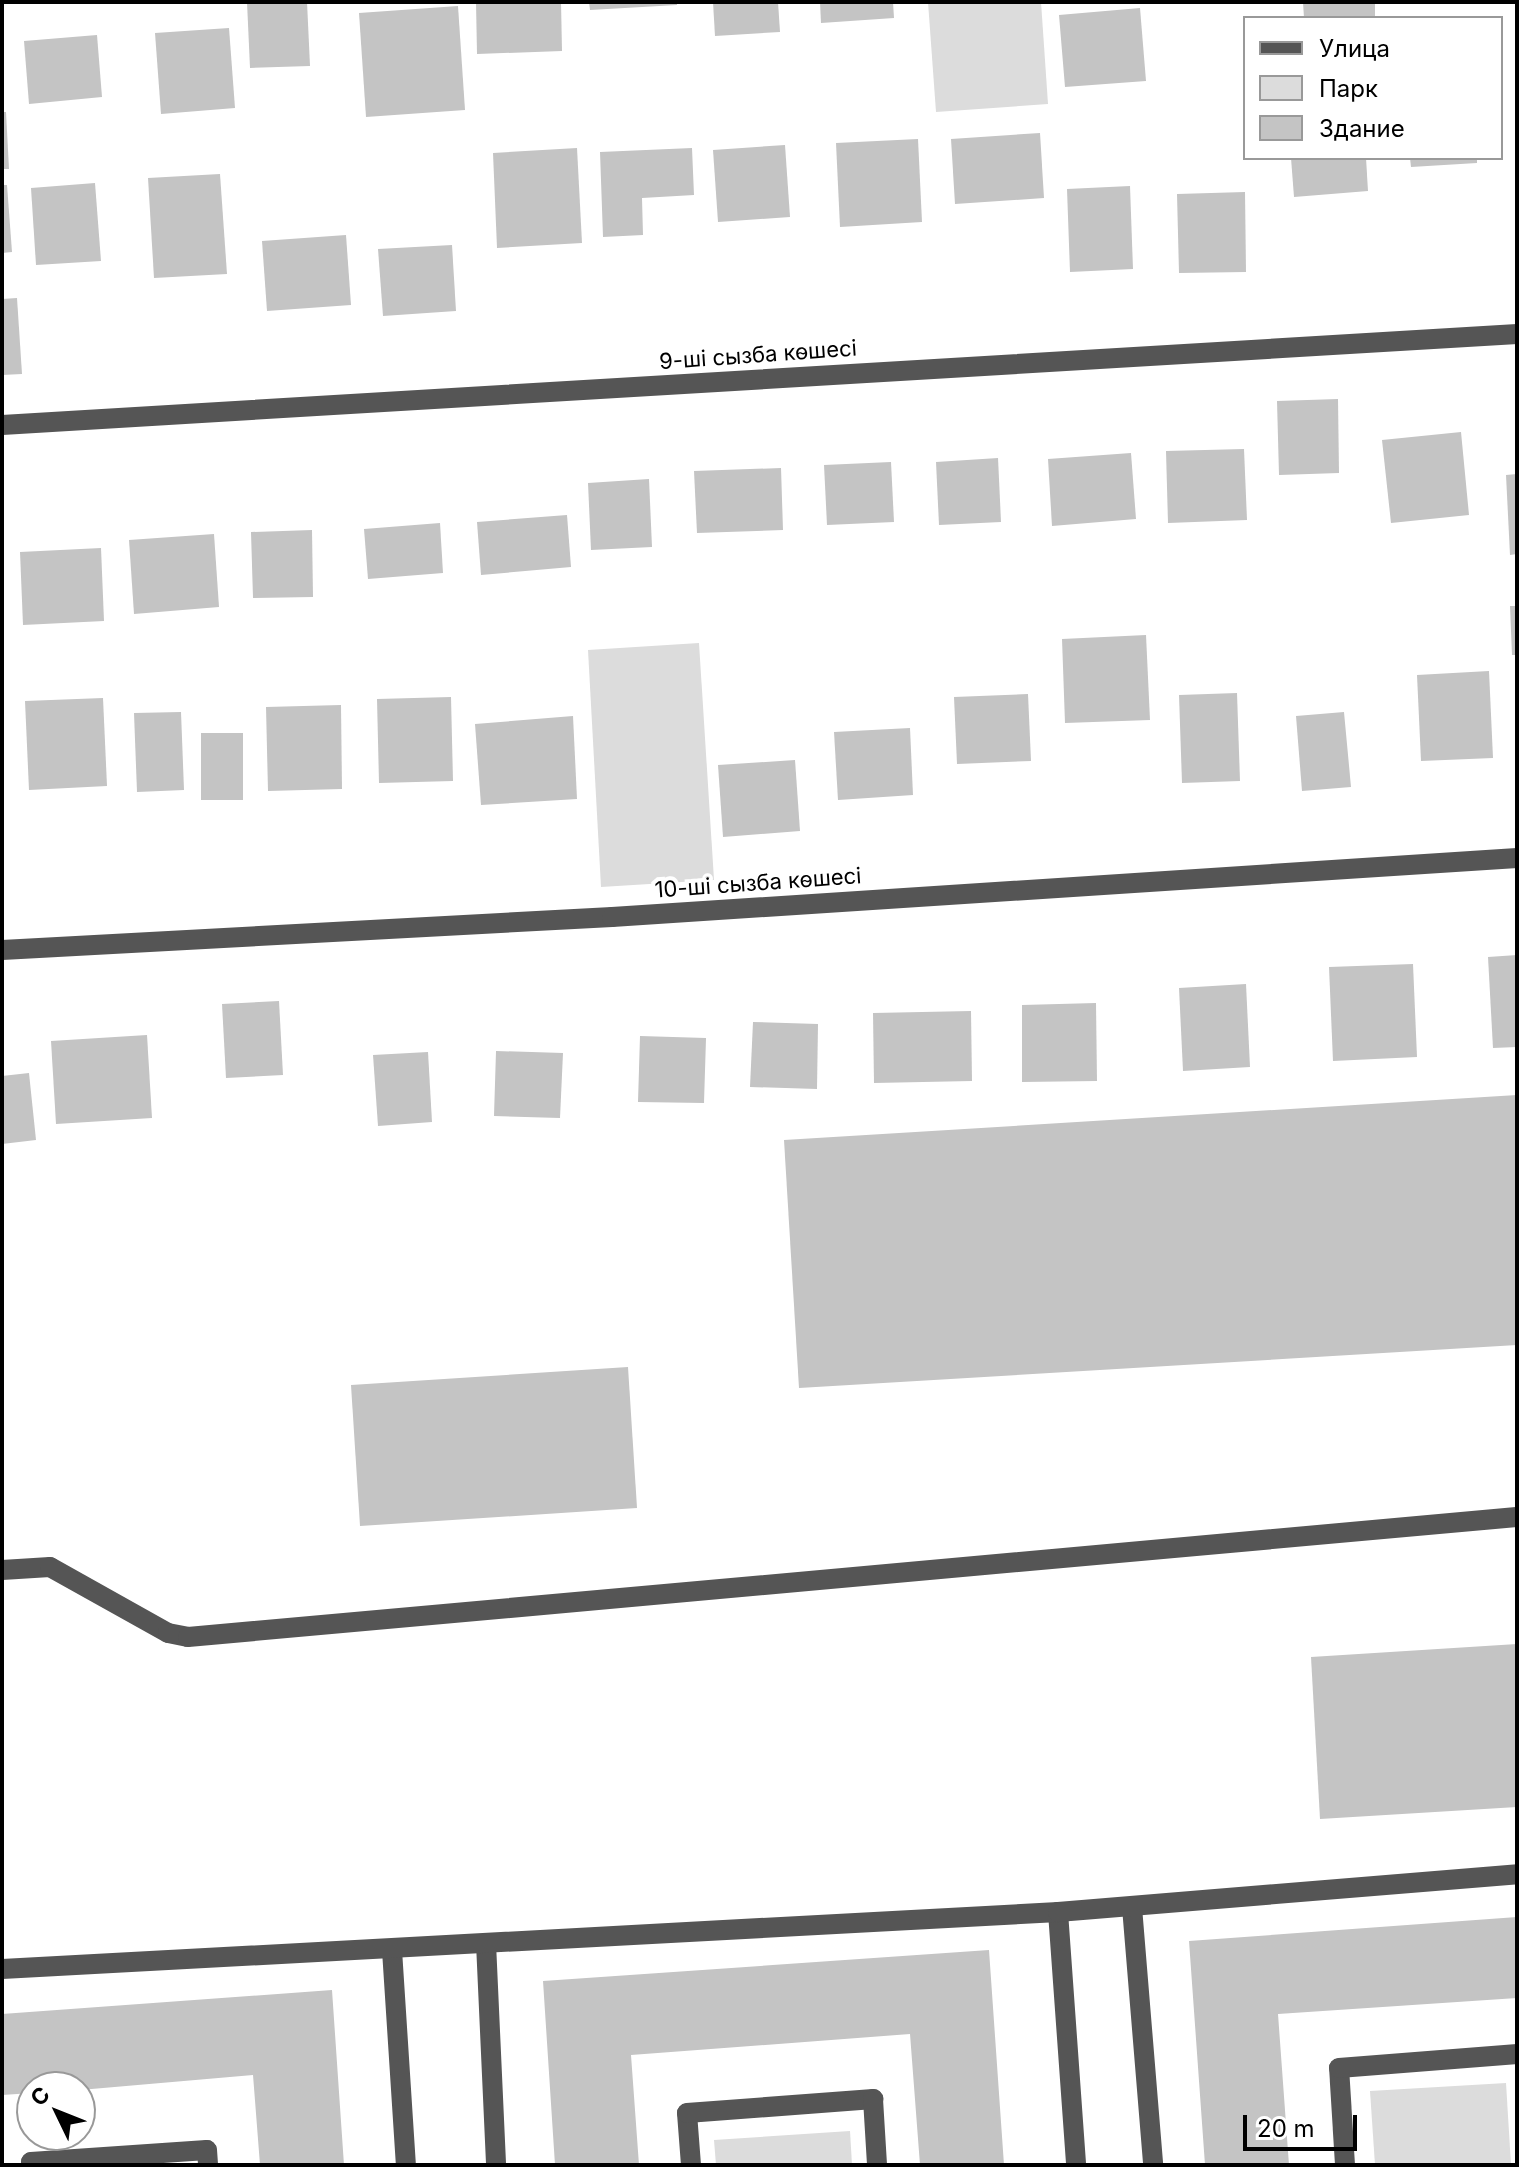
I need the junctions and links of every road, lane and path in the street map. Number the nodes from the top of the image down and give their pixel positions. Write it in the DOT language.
graph roads {
  1 [pos="1517,334"];
  2 [pos="2,425"];
  3 [pos="1517,858"];
  4 [pos="2,950"];
  5 [pos="1517,1517"];
  6 [pos="2,1570"];
  7 [pos="1517,1874"];
  8 [pos="1132,1907"];
  9 [pos="1058,1912"];
  10 [pos="486,1943"];
  11 [pos="392,1950"];
  12 [pos="2,1969"];
  13 [pos="1517,2054"];
  14 [pos="31,2165"];
  15 [pos="208,2165"];
  16 [pos="406,2165"];
  17 [pos="496,2165"];
  18 [pos="691,2165"];
  19 [pos="877,2165"];
  20 [pos="1076,2165"];
  21 [pos="1153,2165"];
  22 [pos="1345,2165"];
  1 -- 2 [label="street, 9-ші сызба көшесі"];
  3 -- 4 [label="street, 10-ші сызба көшесі"];
  5 -- 6 [label="street"];
  7 -- 8 [label="street"];
  8 -- 9 [label="street"];
  8 -- 21 [label="street"];
  9 -- 10 [label="street"];
  9 -- 20 [label="street"];
  10 -- 11 [label="street"];
  10 -- 17 [label="street"];
  11 -- 12 [label="street"];
  11 -- 16 [label="street"];
  13 -- 22 [label="street"];
  14 -- 15 [label="street"];
  18 -- 19 [label="street"];
}
